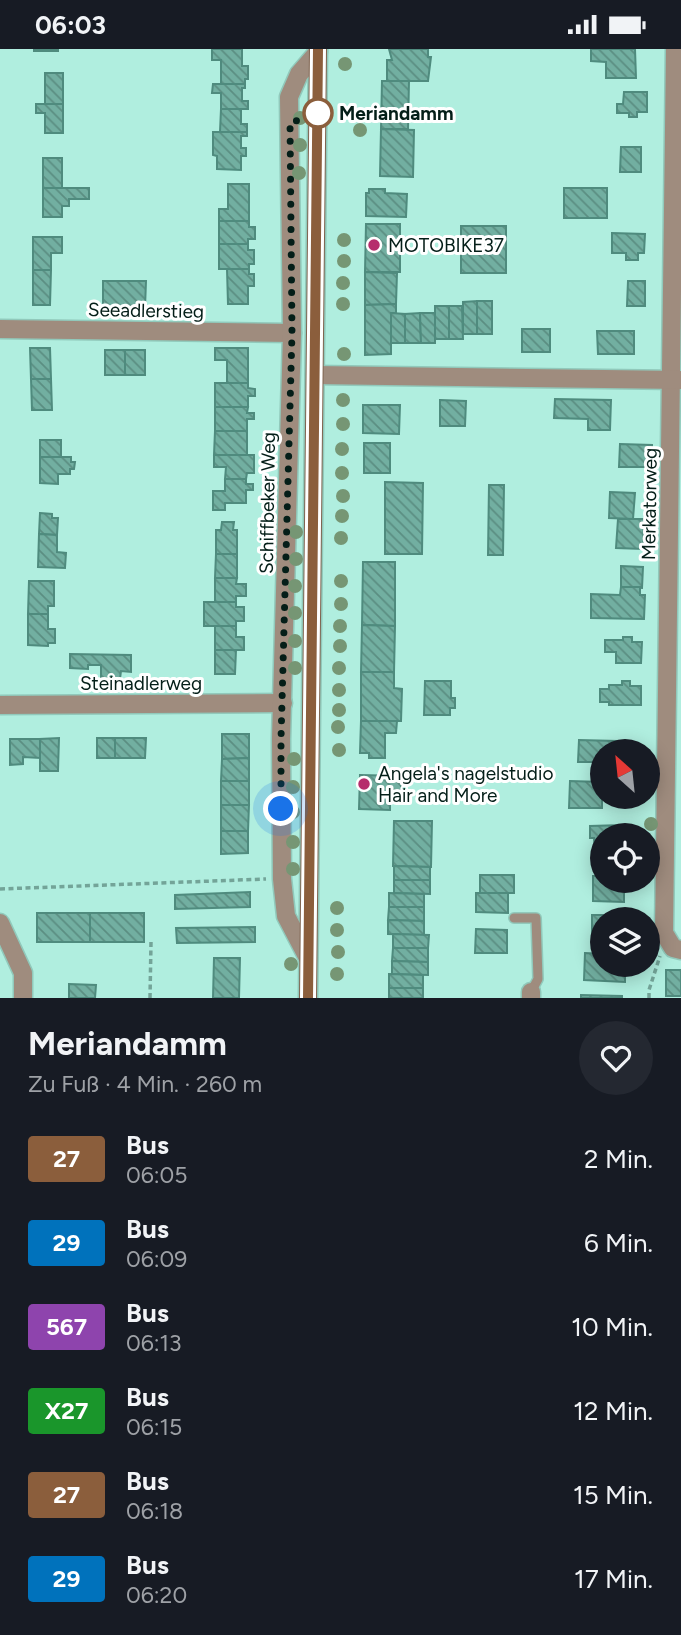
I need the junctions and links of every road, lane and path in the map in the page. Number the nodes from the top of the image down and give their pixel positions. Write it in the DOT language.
graph roads {
  1 [pos="318,50"];
  2 [pos="677,53"];
  3 [pos="0,328"];
  4 [pos="292,333"];
  5 [pos="315,375"];
  6 [pos="676,380"];
  7 [pos="283,703"];
  8 [pos="0,705"];
  9 [pos="674,708"];
  10 [pos="282,879"];
  11 [pos="0,889"];
  12 [pos="514,918"];
  13 [pos="0,923"];
  14 [pos="151,942"];
  15 [pos="674,945"];
  16 [pos="309,958"];
  17 [pos="531,995"];
  18 [pos="23,998"];
  19 [pos="150,998"];
  20 [pos="308,998"];
  21 [pos="649,998"];
  1 -- 4 [label="street, Schiffbeker Weg"];
  1 -- 5 [label="main road, Schiffbeker Weg"];
  2 -- 6 [label="street, Merkatorweg"];
  3 -- 4 [label="street, Seeadlerstieg"];
  4 -- 7 [label="street, Schiffbeker Weg"];
  5 -- 6 [label="street"];
  5 -- 16 [label="main road, Schiffbeker Weg"];
  6 -- 9 [label="street, Merkatorweg"];
  7 -- 8 [label="street, Steinadlerweg"];
  7 -- 10 [label="street, Schiffbeker Weg"];
  9 -- 15 [label="street, Merkatorweg"];
  10 -- 11 [label="path"];
  10 -- 16 [label="street, Schiffbeker Weg"];
  12 -- 17 [label="lane"];
  13 -- 18 [label="street"];
  14 -- 19 [label="path"];
  15 -- 21 [label="path"];
  16 -- 20 [label="main road, Schiffbeker Weg"];
}
